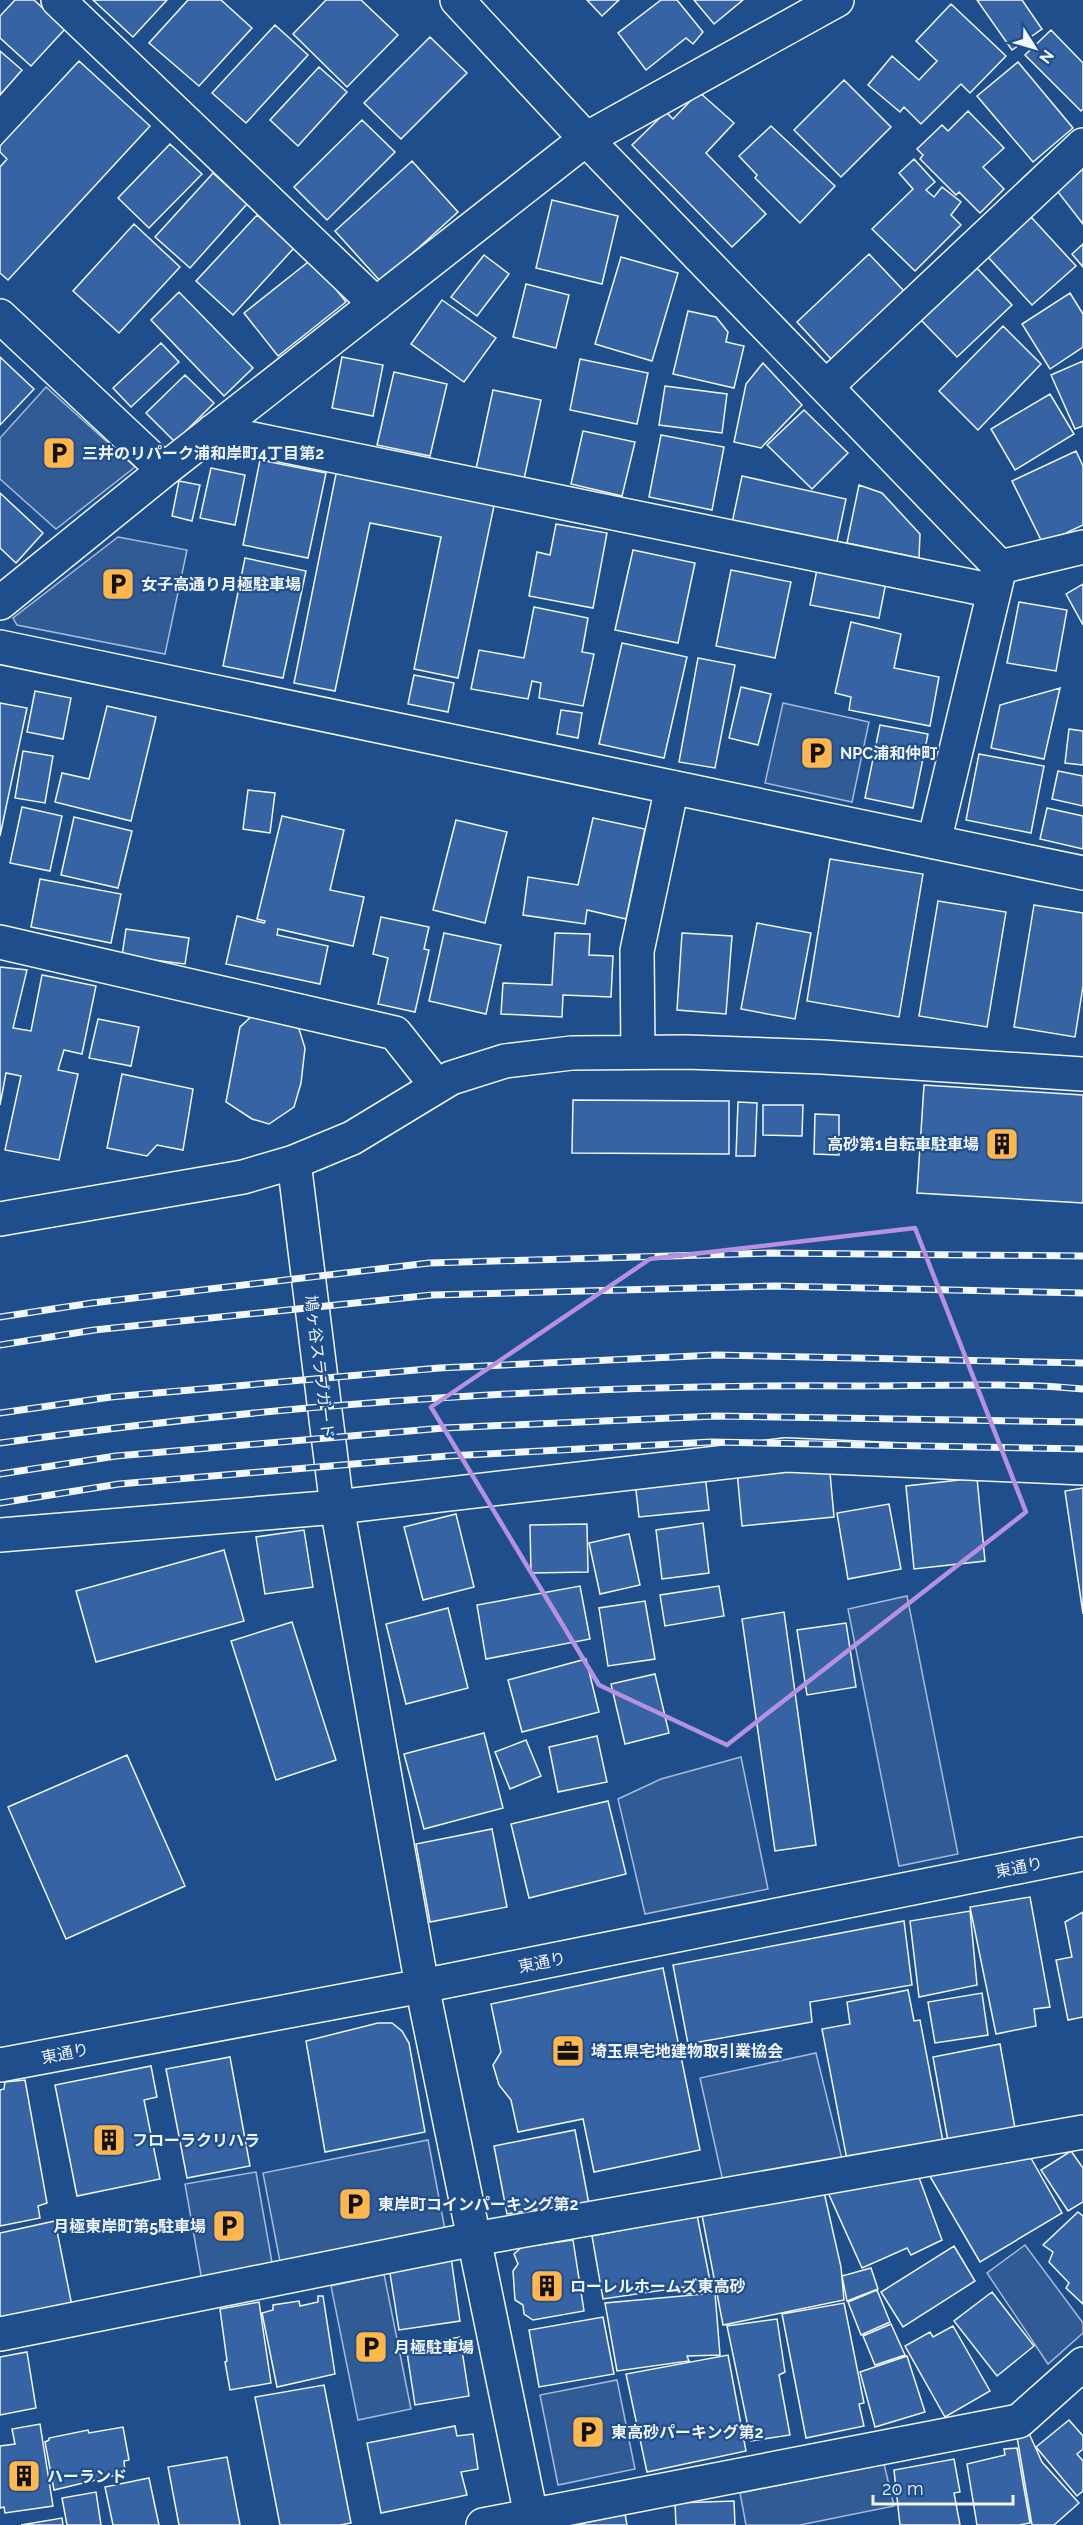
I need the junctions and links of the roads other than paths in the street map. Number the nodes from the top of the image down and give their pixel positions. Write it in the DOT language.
graph roads {
  1 [pos="58,0"];
  2 [pos="457,0"];
  3 [pos="837,0"];
  4 [pos="586,139"];
  5 [pos="1083,146"];
  6 [pos="376,304"];
  7 [pos="0,316"];
  8 [pos="826,387"];
  9 [pos="213,431"];
  10 [pos="164,470"];
  11 [pos="1083,547"];
  12 [pos="997,579"];
  13 [pos="0,603"];
  14 [pos="0,647"];
  15 [pos="672,787"];
  16 [pos="934,842"];
  17 [pos="1083,873"];
  18 [pos="0,942"];
  19 [pos="638,1052"];
  20 [pos="1083,1074"];
  21 [pos="437,1086"];
  22 [pos="294,1162"];
  23 [pos="0,1219"];
  24 [pos="1083,1468"];
  25 [pos="336,1497"];
  26 [pos="0,1535"];
  27 [pos="1083,1854"];
  28 [pos="422,1986"];
  29 [pos="0,2065"];
  30 [pos="1083,2132"];
  31 [pos="474,2239"];
  32 [pos="0,2334"];
  33 [pos="1083,2364"];
  34 [pos="532,2521"];
  35 [pos="483,2525"];
  1 -- 6 [label="street"];
  2 -- 4 [label="street"];
  3 -- 4 [label="street"];
  4 -- 6 [label="street"];
  4 -- 8 [label="street"];
  5 -- 8 [label="street"];
  6 -- 9 [label="street"];
  7 -- 10 [label="street"];
  8 -- 12 [label="street"];
  9 -- 10 [label="street"];
  9 -- 12 [label="street"];
  10 -- 13 [label="street"];
  11 -- 12 [label="street"];
  12 -- 16 [label="street"];
  14 -- 15 [label="street"];
  15 -- 16 [label="street"];
  15 -- 19 [label="street"];
  16 -- 17 [label="street"];
  18 -- 21 [label="street"];
  19 -- 20 [label="street"];
  19 -- 21 [label="street"];
  21 -- 22 [label="street"];
  22 -- 23 [label="street"];
  22 -- 25 [label="street, 鳩ヶ谷スラブガード"];
  24 -- 25 [label="street"];
  25 -- 26 [label="street"];
  25 -- 28 [label="street, 鳩ヶ谷スラブガード"];
  27 -- 28 [label="street, 東通り"];
  28 -- 29 [label="street, 東通り"];
  28 -- 31 [label="street, 鳩ヶ谷スラブガード"];
  30 -- 31 [label="street"];
  31 -- 32 [label="street"];
  31 -- 34 [label="street, 鳩ヶ谷スラブガード"];
  33 -- 34 [label="street"];
  34 -- 35 [label="street"];
}
